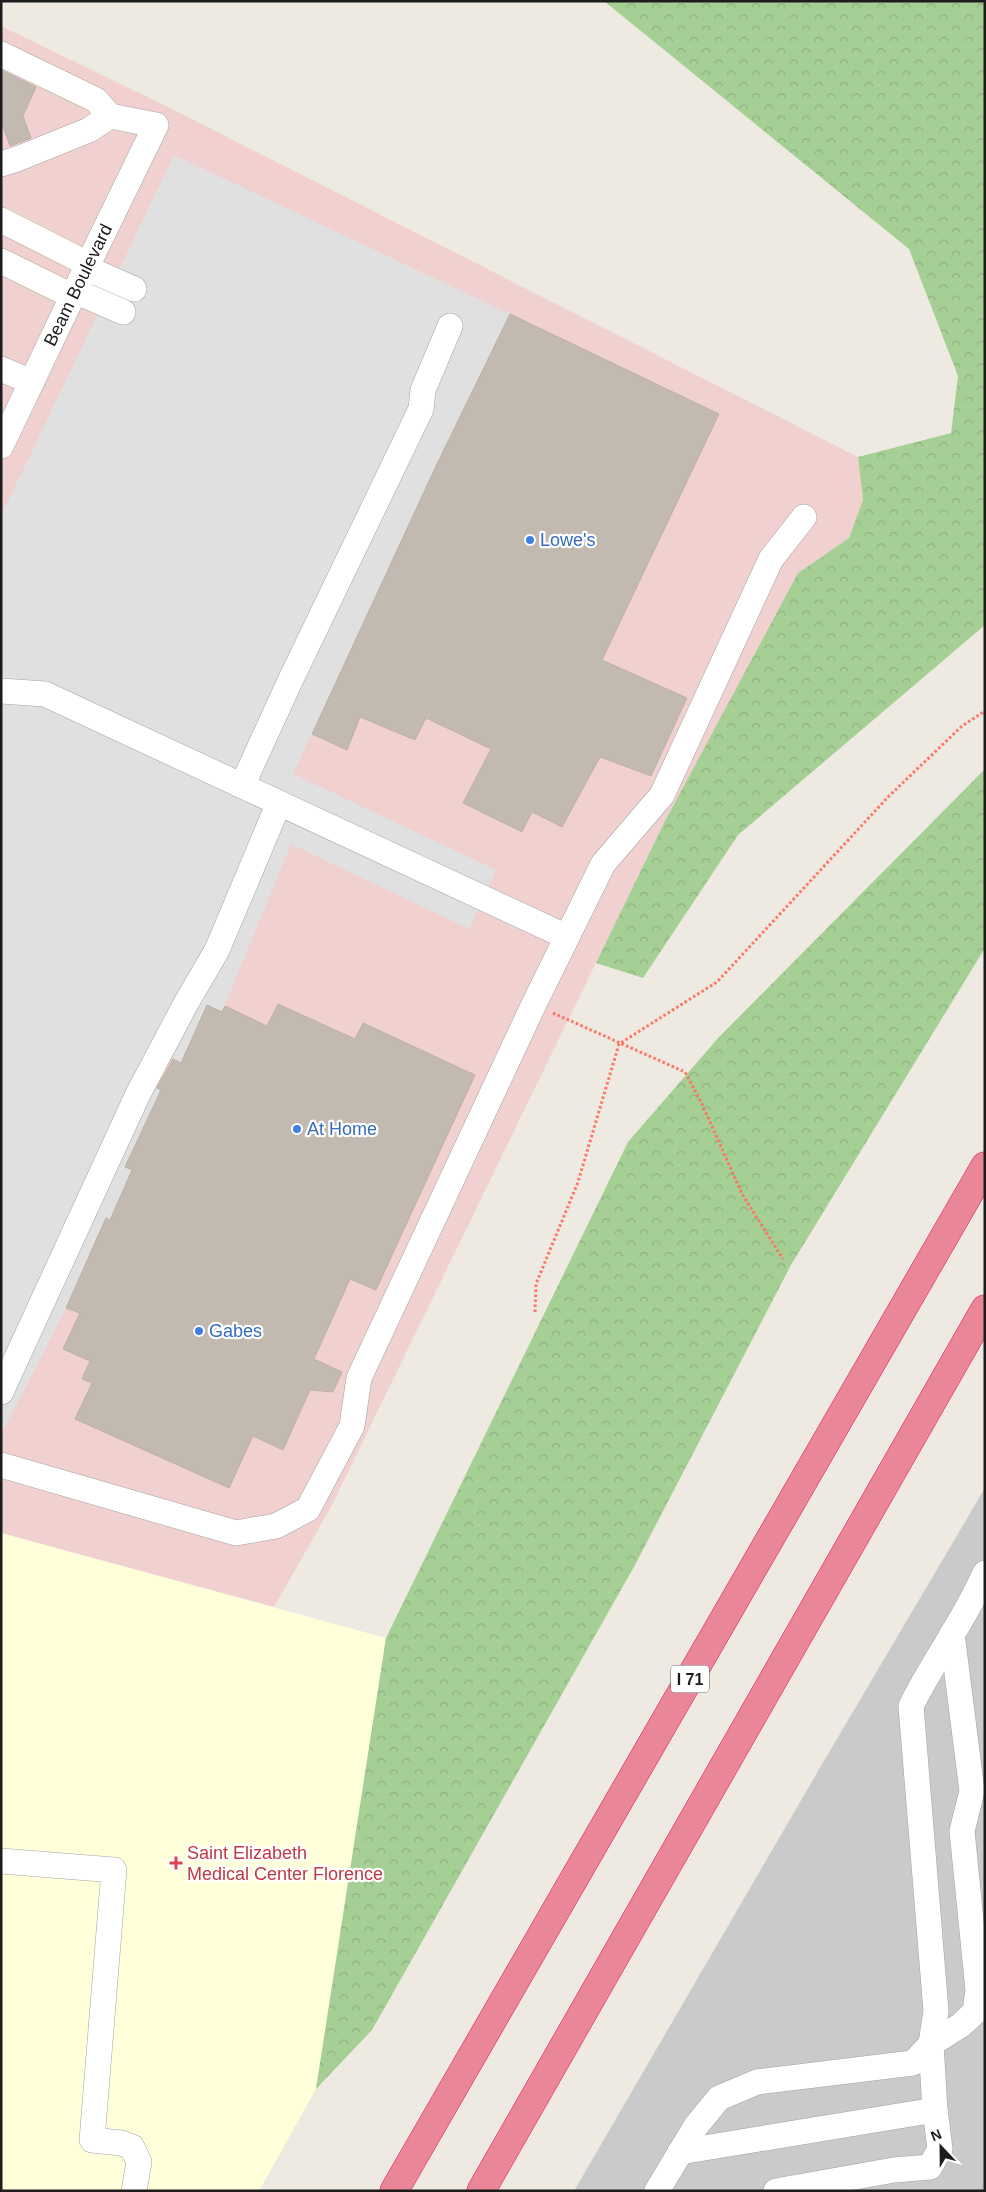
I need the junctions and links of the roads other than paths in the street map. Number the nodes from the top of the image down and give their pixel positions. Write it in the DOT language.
graph roads {
  1 [pos="1,54"];
  2 [pos="110,116"];
  3 [pos="1,164"];
  4 [pos="1,220"];
  5 [pos="1,261"];
  6 [pos="87,266"];
  7 [pos="134,289"];
  8 [pos="73,293"];
  9 [pos="123,312"];
  10 [pos="450,326"];
  11 [pos="1,369"];
  12 [pos="32,382"];
  13 [pos="1,446"];
  14 [pos="804,517"];
  15 [pos="1,691"];
  16 [pos="242,786"];
  17 [pos="279,803"];
  18 [pos="567,937"];
  19 [pos="985,1166"];
  20 [pos="985,1309"];
  21 [pos="1,1392"];
  22 [pos="1,1465"];
  23 [pos="982,1587"];
  24 [pos="952,1634"];
  25 [pos="976,1754"];
  26 [pos="962,1831"];
  27 [pos="921,1836"];
  28 [pos="1,1862"];
  29 [pos="931,2044"];
  30 [pos="934,2110"];
  31 [pos="680,2152"];
  32 [pos="491,2179"];
  33 [pos="134,2191"];
  34 [pos="394,2191"];
  35 [pos="481,2191"];
  36 [pos="657,2191"];
  37 [pos="776,2191"];
  1 -- 2 [label="street"];
  2 -- 3 [label="street"];
  2 -- 6 [label="street, Beam Boulevard"];
  4 -- 6 [label="street"];
  5 -- 8 [label="street"];
  6 -- 7 [label="street"];
  6 -- 8 [label="street, Beam Boulevard"];
  8 -- 9 [label="street"];
  8 -- 12 [label="street, Beam Boulevard"];
  10 -- 16 [label="street"];
  11 -- 12 [label="street"];
  12 -- 13 [label="street, Beam Boulevard"];
  14 -- 18 [label="street"];
  15 -- 16 [label="street"];
  16 -- 17 [label="street"];
  17 -- 18 [label="street"];
  17 -- 21 [label="street"];
  18 -- 22 [label="street"];
  19 -- 34 [label="highway, I 71"];
  20 -- 32 [label="highway"];
  23 -- 24 [label="street"];
  24 -- 25 [label="street"];
  24 -- 27 [label="street"];
  25 -- 26 [label="street"];
  26 -- 27 [label="street"];
  26 -- 29 [label="street"];
  27 -- 29 [label="street"];
  28 -- 33 [label="street"];
  29 -- 30 [label="street"];
  29 -- 31 [label="street"];
  30 -- 31 [label="street"];
  30 -- 37 [label="street"];
  31 -- 36 [label="street"];
  32 -- 35 [label="highway"];
}
